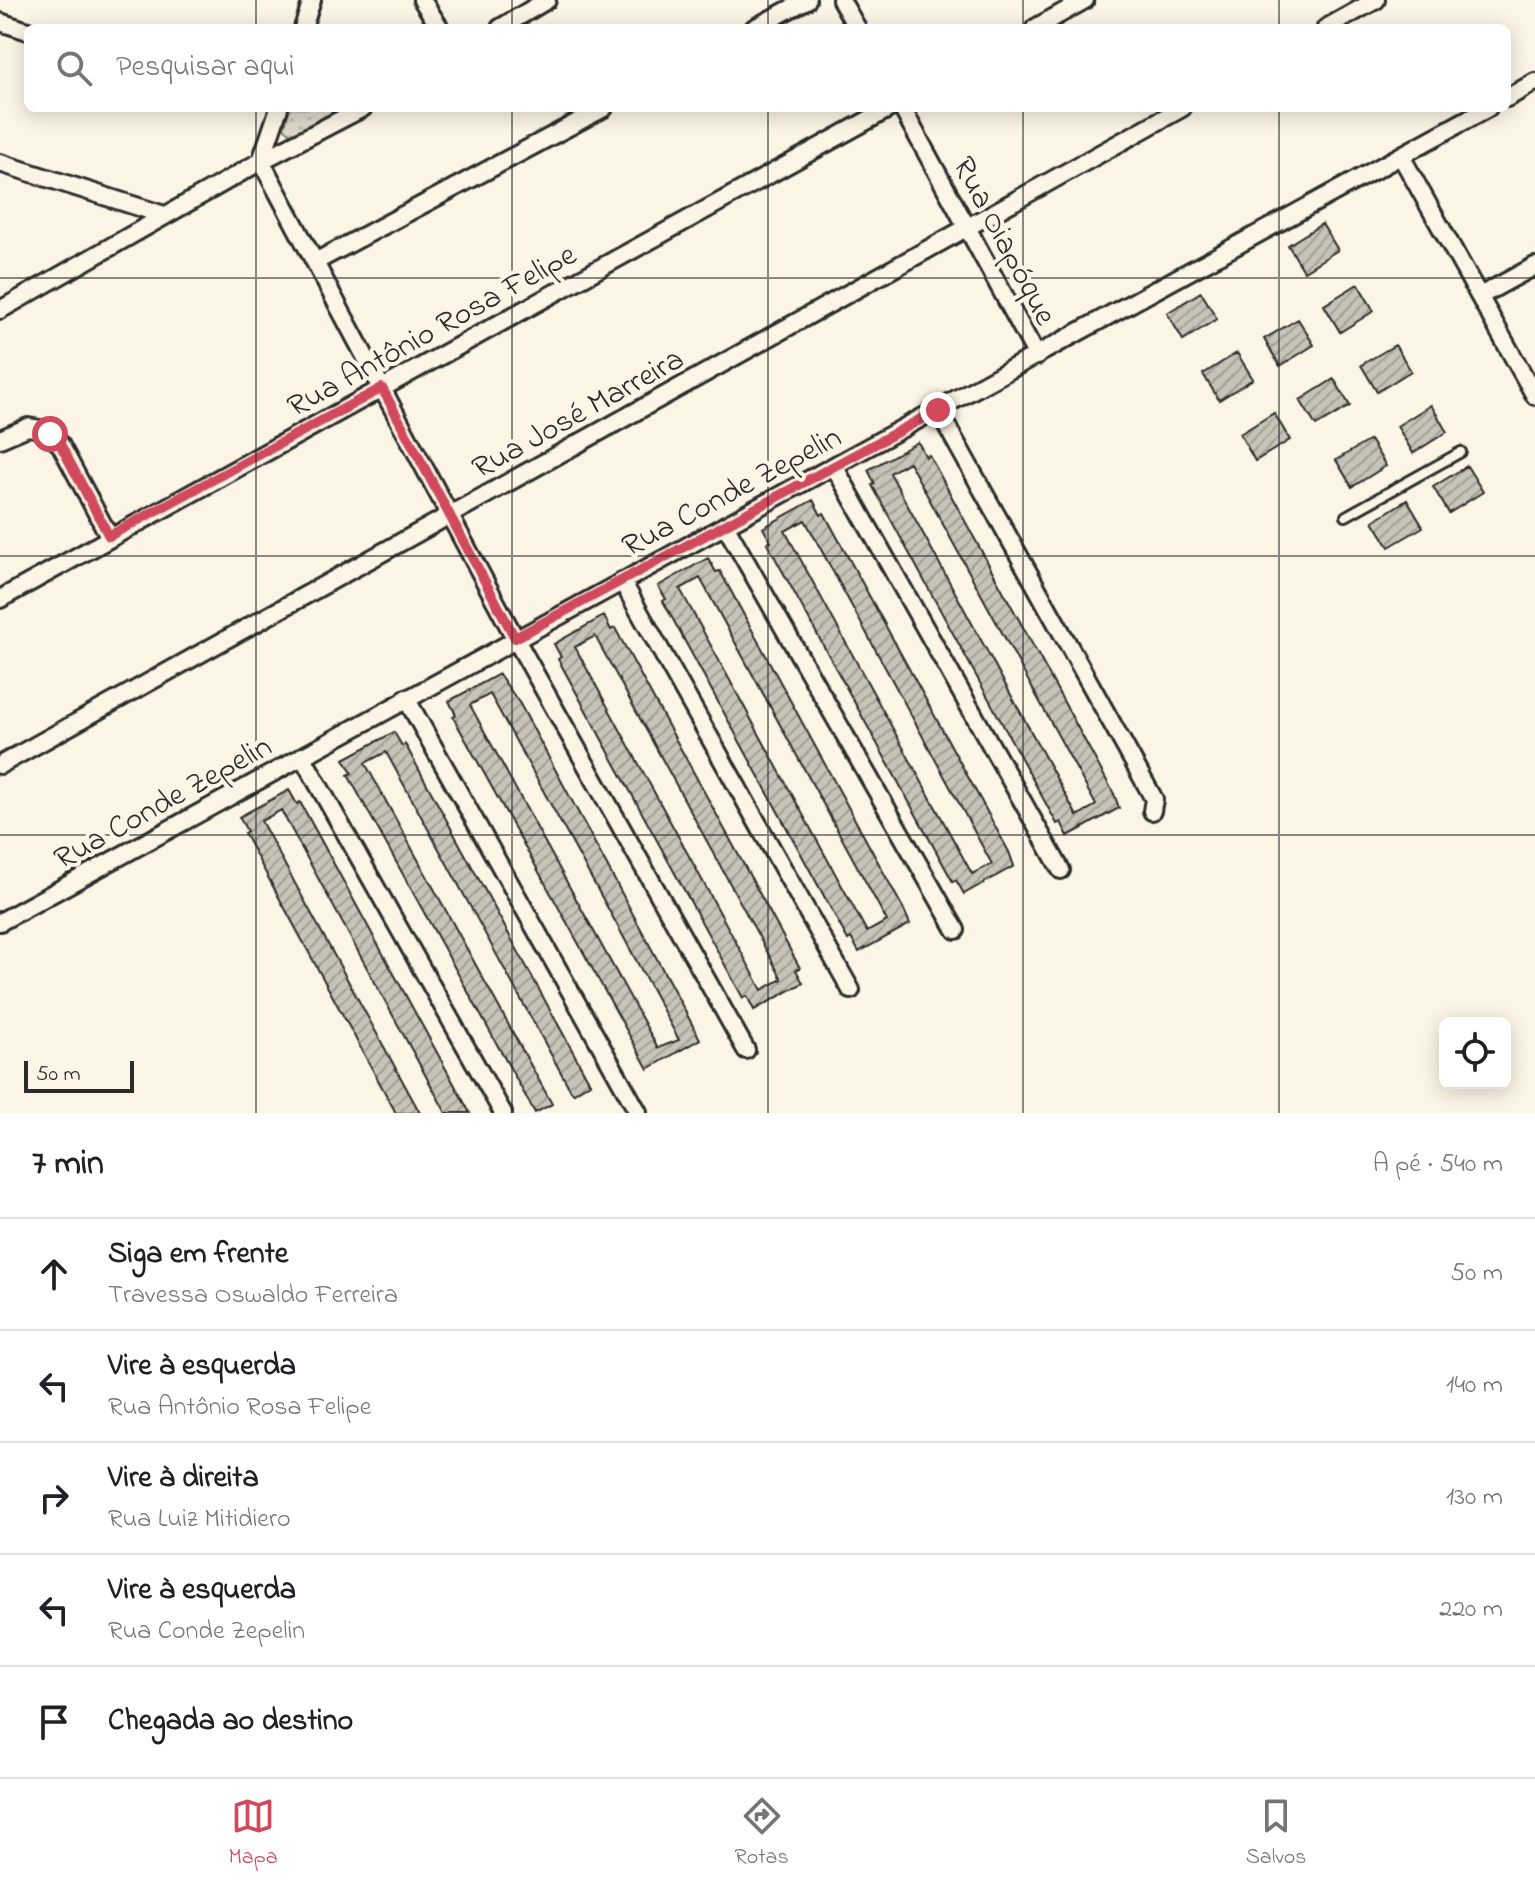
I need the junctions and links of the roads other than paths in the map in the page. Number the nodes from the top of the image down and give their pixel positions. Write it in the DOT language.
graph roads {
  1 [pos="312,0"];
  2 [pos="422,0"];
  3 [pos="547,0"];
  4 [pos="807,0"];
  5 [pos="841,0"];
  6 [pos="1085,0"];
  7 [pos="1376,0"];
  8 [pos="0,22"];
  9 [pos="304,24"];
  10 [pos="437,24"];
  11 [pos="507,24"];
  12 [pos="762,24"];
  13 [pos="855,24"];
  14 [pos="1042,24"];
  15 [pos="1333,24"];
  16 [pos="24,30"];
  17 [pos="1535,82"];
  18 [pos="1511,96"];
  19 [pos="278,112"];
  20 [pos="351,112"];
  21 [pos="596,112"];
  22 [pos="883,112"];
  23 [pos="904,112"];
  24 [pos="1175,112"];
  25 [pos="1481,112"];
  26 [pos="1401,156"];
  27 [pos="261,161"];
  28 [pos="0,163"];
  29 [pos="164,215"];
  30 [pos="968,227"];
  31 [pos="315,262"];
  32 [pos="1535,266"];
  33 [pos="0,295"];
  34 [pos="1480,296"];
  35 [pos="17,301"];
  36 [pos="0,310"];
  37 [pos="1037,356"];
  38 [pos="382,388"];
  39 [pos="1535,396"];
  40 [pos="938,410"];
  41 [pos="0,439"];
  42 [pos="1461,452"];
  43 [pos="834,466"];
  44 [pos="449,515"];
  45 [pos="1346,516"];
  46 [pos="725,525"];
  47 [pos="109,536"];
  48 [pos="622,581"];
  49 [pos="0,599"];
  50 [pos="515,638"];
  51 [pos="406,698"];
  52 [pos="302,756"];
  53 [pos="0,765"];
  54 [pos="1152,811"];
  55 [pos="1061,870"];
  56 [pos="2,917"];
  57 [pos="956,930"];
  58 [pos="851,990"];
  59 [pos="746,1050"];
  60 [pos="638,1112"];
  61 [pos="503,1113"];
  1 -- 9 [label="street"];
  2 -- 10 [label="street"];
  3 -- 11 [label="street"];
  4 -- 12 [label="street"];
  5 -- 13 [label="street"];
  6 -- 14 [label="street"];
  7 -- 15 [label="street"];
  8 -- 16 [label="street"];
  17 -- 18 [label="street"];
  19 -- 27 [label="street"];
  20 -- 27 [label="street"];
  21 -- 31 [label="street"];
  22 -- 38 [label="street, Rua Antônio Rosa Felipe"];
  23 -- 30 [label="street, Rua Oiapóque"];
  24 -- 30 [label="street, Rua José Marreira"];
  25 -- 26 [label="street, Rua Conde Zepelin"];
  26 -- 34 [label="street"];
  26 -- 37 [label="street, Rua Conde Zepelin"];
  27 -- 29 [label="street"];
  27 -- 31 [label="street"];
  28 -- 29 [label="street"];
  29 -- 35 [label="street"];
  30 -- 37 [label="street, Rua Oiapóque"];
  30 -- 44 [label="street, Rua José Marreira"];
  31 -- 38 [label="street"];
  32 -- 34 [label="street"];
  33 -- 35 [label="street"];
  34 -- 39 [label="street"];
  35 -- 36 [label="street"];
  37 -- 40 [label="street, Rua Conde Zepelin"];
  38 -- 44 [label="street"];
  38 -- 47 [label="street, Rua Antônio Rosa Felipe"];
  40 -- 43 [label="street, Rua Conde Zepelin"];
  40 -- 54 [label="street"];
  41 -- 47 [label="street"];
  42 -- 45 [label="lane"];
  43 -- 46 [label="street, Rua Conde Zepelin"];
  43 -- 55 [label="street"];
  44 -- 50 [label="street"];
  44 -- 53 [label="street, Rua José Marreira"];
  46 -- 48 [label="street, Rua Conde Zepelin"];
  46 -- 57 [label="street"];
  47 -- 49 [label="street, Rua Antônio Rosa Felipe"];
  48 -- 50 [label="street, Rua Conde Zepelin"];
  48 -- 58 [label="street"];
  50 -- 51 [label="street, Rua Conde Zepelin"];
  50 -- 59 [label="street"];
  51 -- 52 [label="street, Rua Conde Zepelin"];
  51 -- 60 [label="street"];
  52 -- 56 [label="street, Rua Conde Zepelin"];
  52 -- 61 [label="street"];
}
